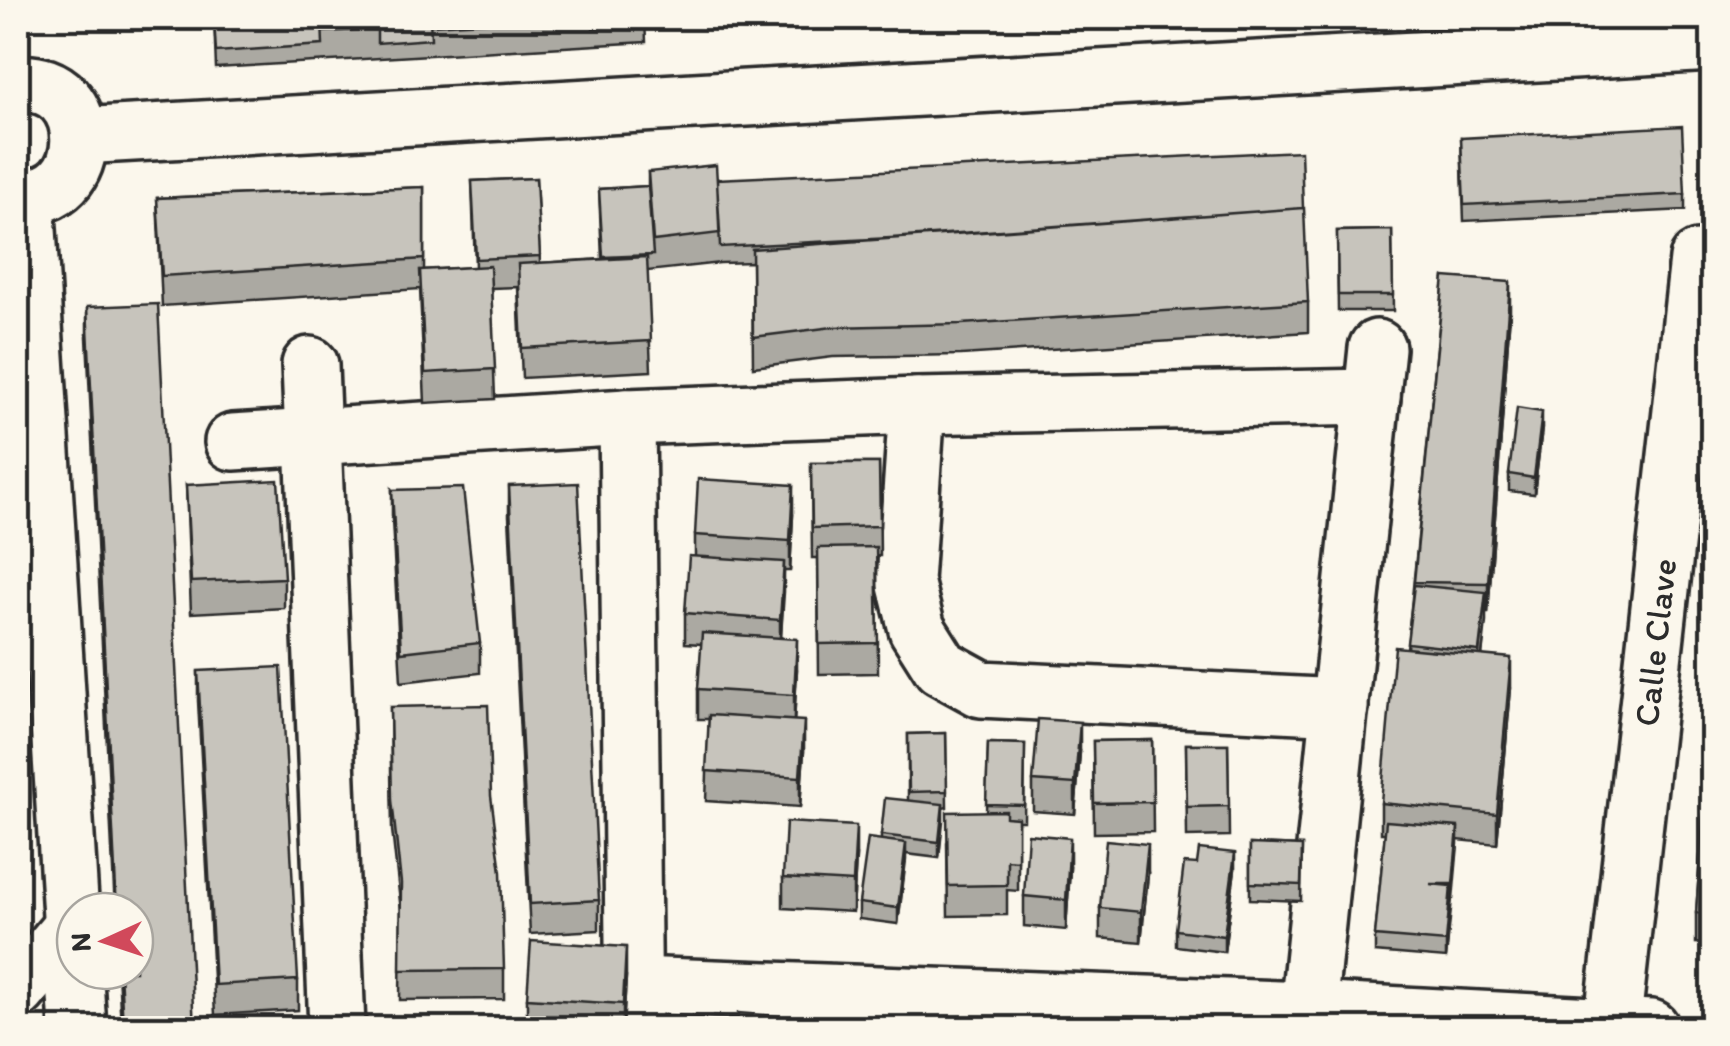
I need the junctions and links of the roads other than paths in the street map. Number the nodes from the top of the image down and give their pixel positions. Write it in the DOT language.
graph roads {
  1 [pos="1712,43"];
  2 [pos="18,84"];
  3 [pos="80,136"];
  4 [pos="22,196"];
  5 [pos="1698,259"];
  6 [pos="310,365"];
  7 [pos="28,406"];
  8 [pos="916,406"];
  9 [pos="628,417"];
  10 [pos="314,436"];
  11 [pos="233,442"];
  12 [pos="35,608"];
  13 [pos="1340,707"];
  14 [pos="68,891"];
  15 [pos="55,946"];
  16 [pos="18,990"];
  17 [pos="76,991"];
  18 [pos="635,1006"];
  19 [pos="1308,1010"];
  20 [pos="78,1028"];
  21 [pos="337,1028"];
  22 [pos="1612,1028"];
  23 [pos="1651,1028"];
  1 -- 3 [label="street"];
  2 -- 3 [label="street"];
  3 -- 4 [label="street"];
  4 -- 7 [label="street"];
  5 -- 22 [label="street, Calle Clave"];
  6 -- 10 [label="street"];
  7 -- 12 [label="street"];
  8 -- 9 [label="street"];
  8 -- 13 [label="street"];
  8 -- 13 [label="street"];
  9 -- 10 [label="street"];
  9 -- 18 [label="street"];
  10 -- 11 [label="street"];
  10 -- 21 [label="street"];
  12 -- 14 [label="street"];
  13 -- 19 [label="street"];
  15 -- 16 [label="street"];
  17 -- 20 [label="street"];
  18 -- 19 [label="street"];
  19 -- 22 [label="street"];
  22 -- 23 [label="street"];
}
